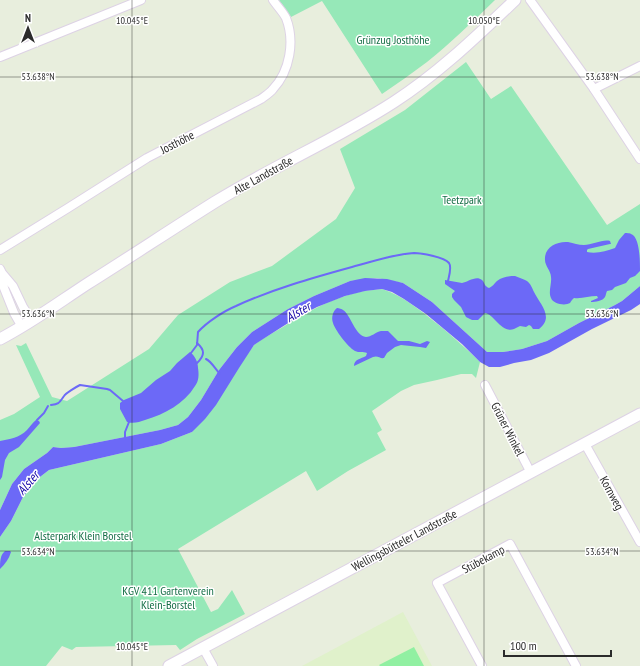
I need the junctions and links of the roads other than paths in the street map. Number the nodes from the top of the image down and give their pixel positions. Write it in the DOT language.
graph roads {
  1 [pos="273,0"];
  2 [pos="515,0"];
  3 [pos="530,0"];
  4 [pos="136,1"];
  5 [pos="0,57"];
  6 [pos="640,66"];
  7 [pos="594,89"];
  8 [pos="640,159"];
  9 [pos="0,250"];
  10 [pos="1,271"];
  11 [pos="27,324"];
  12 [pos="0,338"];
  13 [pos="485,385"];
  14 [pos="640,414"];
  15 [pos="585,444"];
  16 [pos="531,473"];
  17 [pos="640,542"];
  18 [pos="203,648"];
  19 [pos="169,666"];
  20 [pos="213,666"];
  21 [pos="482,666"];
  22 [pos="576,666"];
  1 -- 9 [label="street, Josthöhe"];
  2 -- 11 [label="main road, Alte Landstraße"];
  3 -- 7 [label="street"];
  4 -- 5 [label="street"];
  6 -- 7 [label="street"];
  7 -- 8 [label="street"];
  10 -- 11 [label="street"];
  11 -- 12 [label="main road, Alte Landstraße"];
  13 -- 16 [label="street, Grüner Winkel"];
  14 -- 15 [label="main road, Wellingsbütteler Landstraße"];
  15 -- 16 [label="main road, Wellingsbütteler Landstraße"];
  15 -- 17 [label="street, Kornweg"];
  16 -- 18 [label="main road, Wellingsbütteler Landstraße"];
  18 -- 19 [label="main road, Wellingsbütteler Landstraße"];
  18 -- 20 [label="street"];
  21 -- 22 [label="street, Stübekamp"];
}
